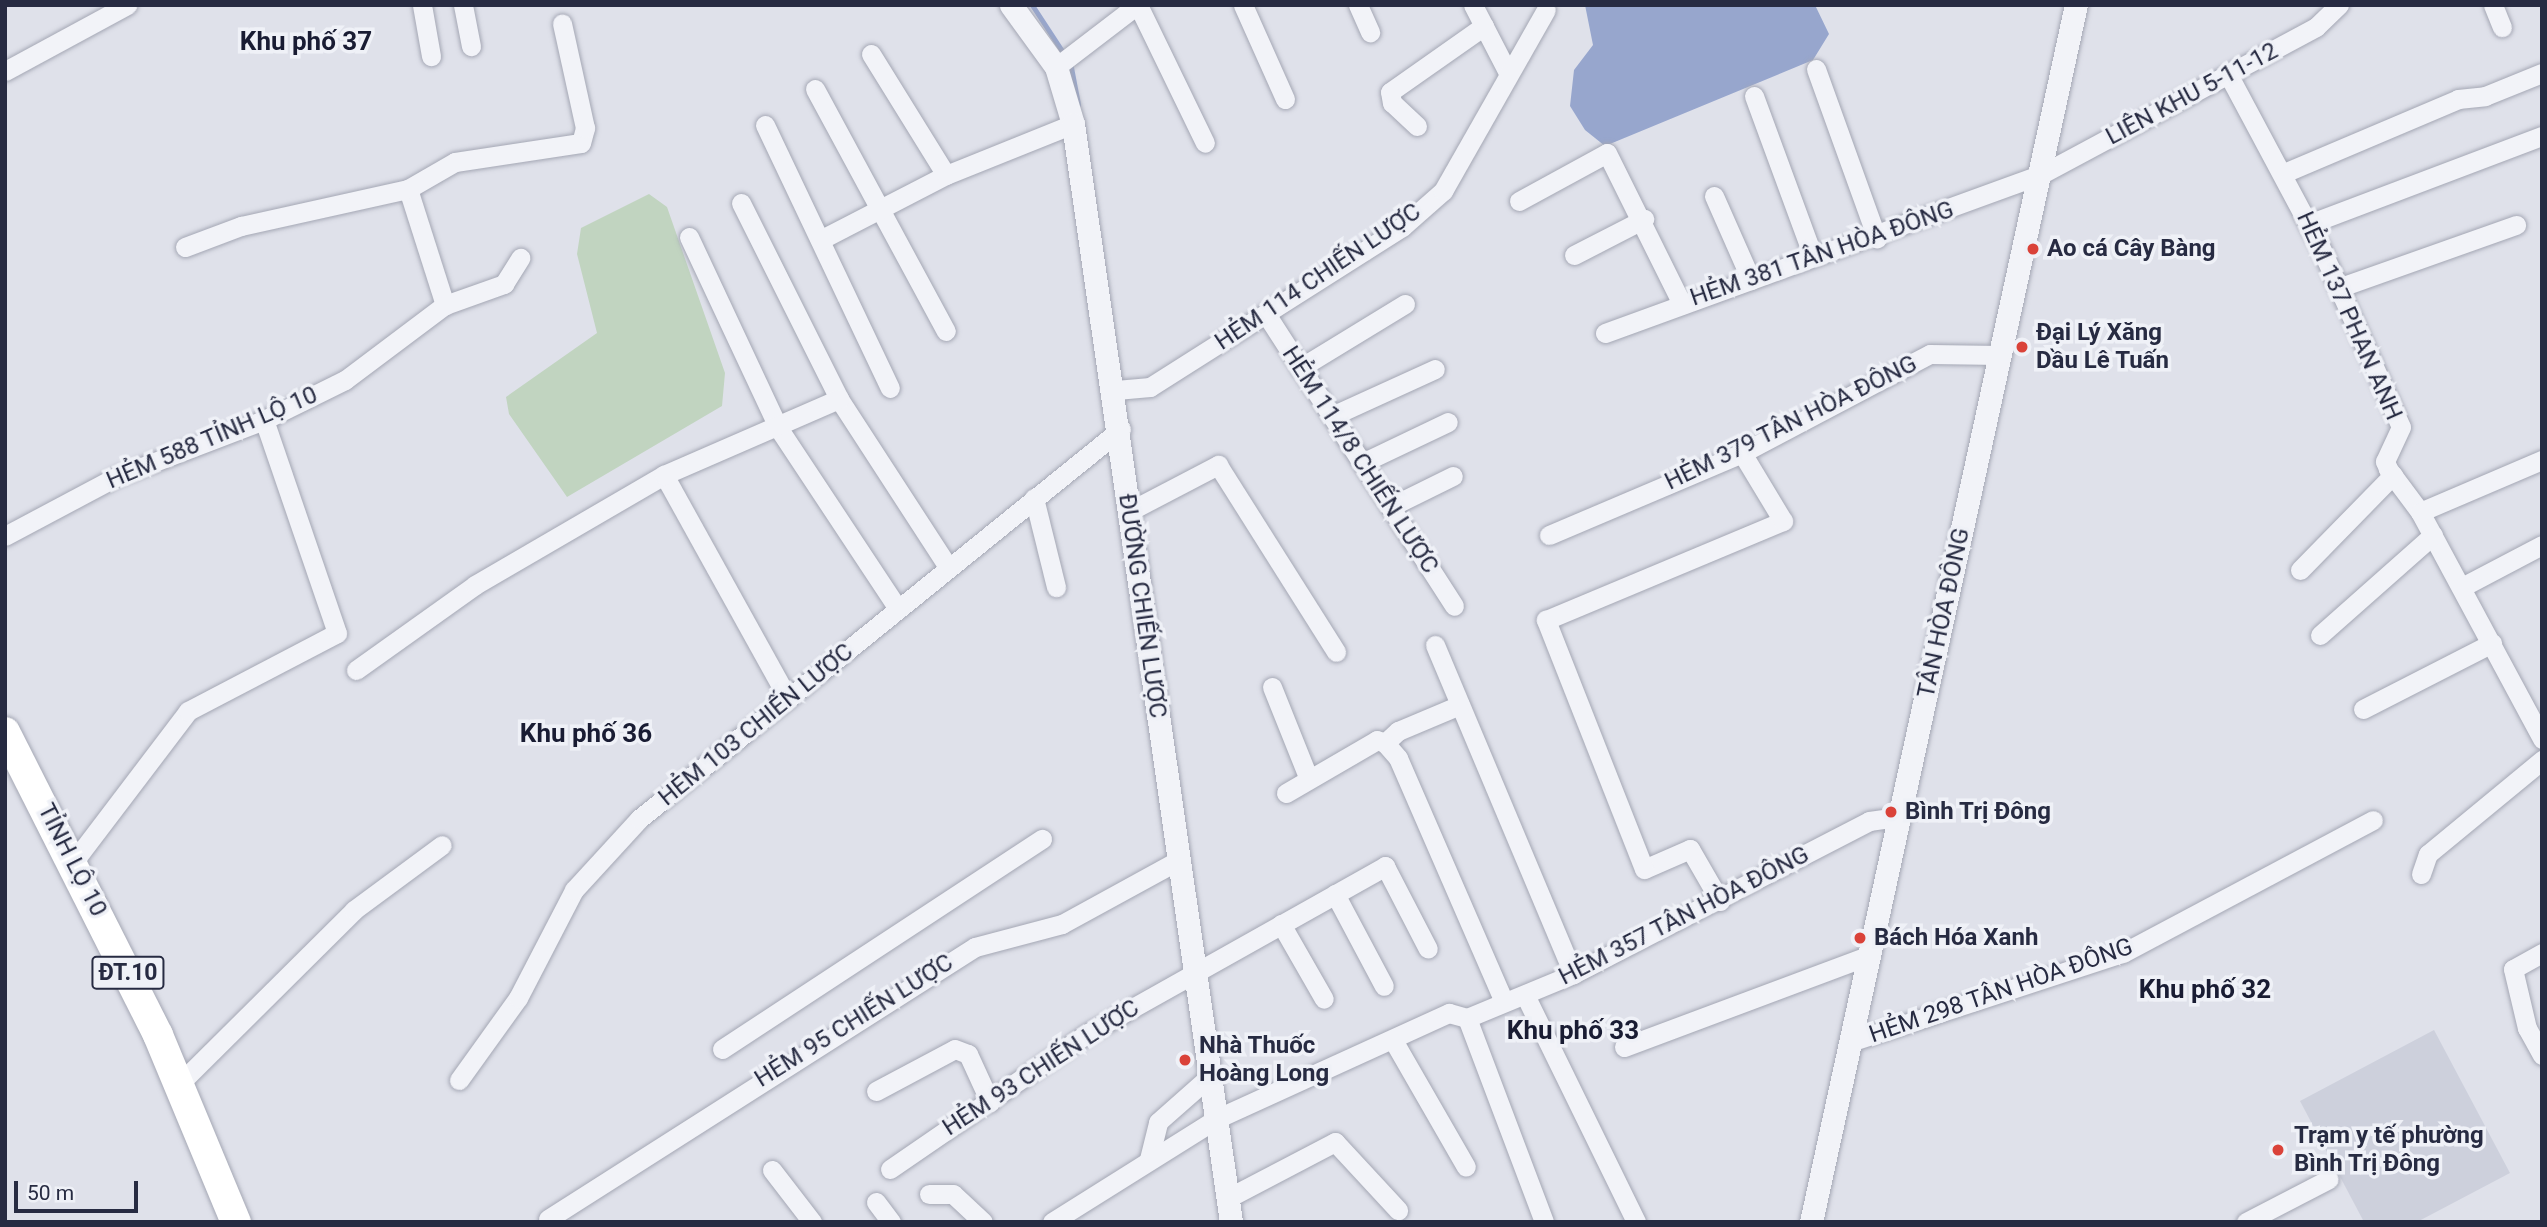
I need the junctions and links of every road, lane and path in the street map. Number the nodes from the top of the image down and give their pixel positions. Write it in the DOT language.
graph roads {
  1 [pos="127,5"];
  2 [pos="422,5"];
  3 [pos="463,5"];
  4 [pos="1011,5"];
  5 [pos="1137,5"];
  6 [pos="1242,5"];
  7 [pos="1358,5"];
  8 [pos="1473,5"];
  9 [pos="2077,5"];
  10 [pos="2339,5"];
  11 [pos="2493,5"];
  12 [pos="1546,10"];
  13 [pos="562,23"];
  14 [pos="1484,26"];
  15 [pos="2502,27"];
  16 [pos="1370,33"];
  17 [pos="471,46"];
  18 [pos="871,54"];
  19 [pos="431,56"];
  20 [pos="1064,62"];
  21 [pos="1816,69"];
  22 [pos="5,71"];
  23 [pos="1507,72"];
  24 [pos="2542,73"];
  25 [pos="2228,75"];
  26 [pos="815,89"];
  27 [pos="1755,96"];
  28 [pos="1285,99"];
  29 [pos="1073,124"];
  30 [pos="765,125"];
  31 [pos="1417,126"];
  32 [pos="2542,136"];
  33 [pos="1205,143"];
  34 [pos="2284,173"];
  35 [pos="946,175"];
  36 [pos="2039,175"];
  37 [pos="408,189"];
  38 [pos="1714,196"];
  39 [pos="1519,201"];
  40 [pos="741,203"];
  41 [pos="878,208"];
  42 [pos="1644,219"];
  43 [pos="2309,224"];
  44 [pos="2516,225"];
  45 [pos="690,237"];
  46 [pos="1877,238"];
  47 [pos="820,240"];
  48 [pos="185,247"];
  49 [pos="1812,254"];
  50 [pos="1574,255"];
  51 [pos="520,258"];
  52 [pos="1751,280"];
  53 [pos="2338,288"];
  54 [pos="445,304"];
  55 [pos="1405,304"];
  56 [pos="1682,304"];
  57 [pos="1266,314"];
  58 [pos="946,331"];
  59 [pos="1605,332"];
  60 [pos="2000,355"];
  61 [pos="1300,368"];
  62 [pos="1435,369"];
  63 [pos="890,388"];
  64 [pos="1116,390"];
  65 [pos="839,399"];
  66 [pos="1332,416"];
  67 [pos="264,420"];
  68 [pos="1448,422"];
  69 [pos="779,429"];
  70 [pos="1121,429"];
  71 [pos="1742,453"];
  72 [pos="2542,460"];
  73 [pos="1362,463"];
  74 [pos="664,475"];
  75 [pos="2392,475"];
  76 [pos="1453,476"];
  77 [pos="1034,498"];
  78 [pos="1390,507"];
  79 [pos="1128,512"];
  80 [pos="2420,512"];
  81 [pos="2433,534"];
  82 [pos="1549,535"];
  83 [pos="5,536"];
  84 [pos="2542,545"];
  85 [pos="948,567"];
  86 [pos="2300,570"];
  87 [pos="1056,587"];
  88 [pos="2462,587"];
  89 [pos="1454,606"];
  90 [pos="898,609"];
  91 [pos="2320,635"];
  92 [pos="2492,643"];
  93 [pos="1435,645"];
  94 [pos="1336,652"];
  95 [pos="356,670"];
  96 [pos="1272,687"];
  97 [pos="789,699"];
  98 [pos="1460,705"];
  99 [pos="2363,709"];
  100 [pos="2536,711"];
  101 [pos="5,732"];
  102 [pos="2542,739"];
  103 [pos="1385,743"];
  104 [pos="2542,761"];
  105 [pos="1308,776"];
  106 [pos="1286,793"];
  107 [pos="1899,817"];
  108 [pos="2373,820"];
  109 [pos="1042,839"];
  110 [pos="442,845"];
  111 [pos="75,860"];
  112 [pos="1179,860"];
  113 [pos="2421,874"];
  114 [pos="1335,894"];
  115 [pos="1720,901"];
  116 [pos="1281,924"];
  117 [pos="1428,949"];
  118 [pos="2542,953"];
  119 [pos="1870,954"];
  120 [pos="1194,971"];
  121 [pos="1573,974"];
  122 [pos="1384,986"];
  123 [pos="1525,995"];
  124 [pos="1324,999"];
  125 [pos="1504,1002"];
  126 [pos="1467,1018"];
  127 [pos="1393,1040"];
  128 [pos="1850,1042"];
  129 [pos="1624,1047"];
  130 [pos="722,1049"];
  131 [pos="2542,1055"];
  132 [pos="1210,1076"];
  133 [pos="459,1080"];
  134 [pos="180,1083"];
  135 [pos="876,1091"];
  136 [pos="990,1101"];
  137 [pos="1222,1116"];
  138 [pos="1149,1159"];
  139 [pos="1466,1167"];
  140 [pos="890,1169"];
  141 [pos="772,1170"];
  142 [pos="2329,1179"];
  143 [pos="1238,1193"];
  144 [pos="929,1194"];
  145 [pos="876,1202"];
  146 [pos="1398,1210"];
  147 [pos="548,1219"];
  148 [pos="236,1222"];
  149 [pos="812,1222"];
  150 [pos="891,1222"];
  151 [pos="983,1222"];
  152 [pos="1052,1222"];
  153 [pos="1231,1222"];
  154 [pos="1544,1222"];
  155 [pos="1636,1222"];
  156 [pos="1811,1222"];
  157 [pos="2246,1222"];
  1 -- 22 [label="street"];
  2 -- 19 [label="street"];
  3 -- 17 [label="street"];
  4 -- 20 [label="street, ĐƯỜNG CHIẾN LƯỢC"];
  5 -- 20 [label="street"];
  5 -- 33 [label="street"];
  6 -- 28 [label="street"];
  7 -- 16 [label="street"];
  8 -- 14 [label="street"];
  9 -- 36 [label="street, TÂN HÒA ĐÔNG"];
  10 -- 25 [label="street, LIÊN KHU 5-11-12"];
  11 -- 15 [label="street"];
  12 -- 23 [label="street, HẺM 114 CHIẾN LƯỢC"];
  13 -- 37 [label="street"];
  14 -- 23 [label="street"];
  14 -- 31 [label="street"];
  18 -- 35 [label="street"];
  20 -- 29 [label="street, ĐƯỜNG CHIẾN LƯỢC"];
  21 -- 46 [label="street"];
  23 -- 57 [label="street, HẺM 114 CHIẾN LƯỢC"];
  24 -- 34 [label="street"];
  25 -- 34 [label="street, HẺM 137 PHAN ANH"];
  25 -- 36 [label="street, LIÊN KHU 5-11-12"];
  26 -- 41 [label="street"];
  27 -- 49 [label="street"];
  29 -- 35 [label="street"];
  29 -- 64 [label="street, ĐƯỜNG CHIẾN LƯỢC"];
  30 -- 47 [label="street"];
  32 -- 43 [label="street"];
  34 -- 43 [label="street, HẺM 137 PHAN ANH"];
  35 -- 41 [label="street"];
  36 -- 46 [label="street, HẺM 381 TÂN HÒA ĐÔNG"];
  36 -- 60 [label="street, TÂN HÒA ĐÔNG"];
  37 -- 48 [label="street"];
  37 -- 54 [label="street"];
  38 -- 52 [label="street"];
  39 -- 42 [label="street"];
  40 -- 65 [label="street"];
  41 -- 47 [label="street"];
  41 -- 58 [label="street"];
  42 -- 50 [label="street"];
  42 -- 56 [label="street"];
  43 -- 53 [label="street, HẺM 137 PHAN ANH"];
  44 -- 53 [label="street"];
  45 -- 69 [label="street"];
  46 -- 49 [label="street, HẺM 381 TÂN HÒA ĐÔNG"];
  47 -- 63 [label="street"];
  49 -- 52 [label="street, HẺM 381 TÂN HÒA ĐÔNG"];
  51 -- 54 [label="street, HẺM 588 TỈNH LỘ 10"];
  52 -- 56 [label="street, HẺM 381 TÂN HÒA ĐÔNG"];
  53 -- 75 [label="street, HẺM 137 PHAN ANH"];
  54 -- 67 [label="street, HẺM 588 TỈNH LỘ 10"];
  55 -- 61 [label="street"];
  56 -- 59 [label="street, HẺM 381 TÂN HÒA ĐÔNG"];
  57 -- 61 [label="street, HẺM 114/8 CHIẾN LƯỢC"];
  57 -- 64 [label="street, HẺM 114 CHIẾN LƯỢC"];
  60 -- 71 [label="street, HẺM 379 TÂN HÒA ĐÔNG"];
  60 -- 107 [label="street, TÂN HÒA ĐÔNG"];
  61 -- 66 [label="street, HẺM 114/8 CHIẾN LƯỢC"];
  62 -- 66 [label="street"];
  64 -- 70 [label="street, ĐƯỜNG CHIẾN LƯỢC"];
  65 -- 69 [label="street"];
  65 -- 85 [label="street"];
  66 -- 73 [label="street, HẺM 114/8 CHIẾN LƯỢC"];
  67 -- 83 [label="street, HẺM 588 TỈNH LỘ 10"];
  67 -- 111 [label="street"];
  68 -- 73 [label="street"];
  69 -- 74 [label="street"];
  69 -- 90 [label="street"];
  70 -- 77 [label="street, HẺM 103 CHIẾN LƯỢC"];
  70 -- 79 [label="street, ĐƯỜNG CHIẾN LƯỢC"];
  71 -- 82 [label="street, HẺM 379 TÂN HÒA ĐÔNG"];
  71 -- 115 [label="street"];
  72 -- 80 [label="street"];
  73 -- 78 [label="street, HẺM 114/8 CHIẾN LƯỢC"];
  74 -- 95 [label="street"];
  74 -- 97 [label="street"];
  75 -- 80 [label="street"];
  75 -- 86 [label="street"];
  76 -- 78 [label="street"];
  77 -- 85 [label="street, HẺM 103 CHIẾN LƯỢC"];
  77 -- 87 [label="street"];
  78 -- 89 [label="street, HẺM 114/8 CHIẾN LƯỢC"];
  79 -- 94 [label="street"];
  79 -- 112 [label="street, ĐƯỜNG CHIẾN LƯỢC"];
  80 -- 81 [label="street"];
  81 -- 88 [label="street"];
  81 -- 91 [label="street"];
  84 -- 88 [label="street"];
  85 -- 90 [label="street, HẺM 103 CHIẾN LƯỢC"];
  88 -- 92 [label="street"];
  90 -- 97 [label="street, HẺM 103 CHIẾN LƯỢC"];
  92 -- 99 [label="street"];
  92 -- 100 [label="street"];
  93 -- 98 [label="street"];
  96 -- 105 [label="street"];
  97 -- 133 [label="street, HẺM 103 CHIẾN LƯỢC"];
  98 -- 103 [label="street"];
  98 -- 121 [label="street"];
  100 -- 102 [label="street"];
  101 -- 111 [label="main road, TỈNH LỘ 10 / ĐT.10"];
  103 -- 105 [label="street"];
  103 -- 125 [label="street"];
  104 -- 113 [label="street"];
  105 -- 106 [label="street"];
  107 -- 115 [label="street, HẺM 357 TÂN HÒA ĐÔNG"];
  107 -- 119 [label="street, TÂN HÒA ĐÔNG"];
  108 -- 128 [label="street, HẺM 298 TÂN HÒA ĐÔNG"];
  109 -- 130 [label="street"];
  110 -- 134 [label="street"];
  111 -- 134 [label="main road, TỈNH LỘ 10 / ĐT.10"];
  112 -- 120 [label="street, ĐƯỜNG CHIẾN LƯỢC"];
  112 -- 147 [label="street, HẺM 95 CHIẾN LƯỢC"];
  114 -- 116 [label="street, HẺM 93 CHIẾN LƯỢC"];
  114 -- 117 [label="street, HẺM 93 CHIẾN LƯỢC"];
  114 -- 122 [label="street"];
  115 -- 121 [label="street, HẺM 357 TÂN HÒA ĐÔNG"];
  116 -- 120 [label="street, HẺM 93 CHIẾN LƯỢC"];
  116 -- 124 [label="street"];
  118 -- 131 [label="street"];
  119 -- 128 [label="street, TÂN HÒA ĐÔNG"];
  119 -- 129 [label="street"];
  120 -- 132 [label="street, ĐƯỜNG CHIẾN LƯỢC"];
  120 -- 136 [label="street, HẺM 93 CHIẾN LƯỢC"];
  121 -- 123 [label="street, HẺM 357 TÂN HÒA ĐÔNG"];
  123 -- 125 [label="street, HẺM 357 TÂN HÒA ĐÔNG"];
  123 -- 155 [label="street"];
  125 -- 126 [label="street, HẺM 357 TÂN HÒA ĐÔNG"];
  126 -- 127 [label="street, HẺM 357 TÂN HÒA ĐÔNG"];
  126 -- 154 [label="street"];
  127 -- 137 [label="street, HẺM 357 TÂN HÒA ĐÔNG"];
  127 -- 139 [label="street"];
  128 -- 156 [label="street, TÂN HÒA ĐÔNG"];
  132 -- 137 [label="street, ĐƯỜNG CHIẾN LƯỢC"];
  132 -- 138 [label="street"];
  134 -- 148 [label="main road, TỈNH LỘ 10 / ĐT.10"];
  135 -- 136 [label="street"];
  136 -- 140 [label="street, HẺM 93 CHIẾN LƯỢC"];
  137 -- 138 [label="street, HẺM 357 TÂN HÒA ĐÔNG"];
  137 -- 143 [label="street, ĐƯỜNG CHIẾN LƯỢC"];
  138 -- 152 [label="street, HẺM 357 TÂN HÒA ĐÔNG"];
  141 -- 149 [label="street"];
  142 -- 157 [label="street"];
  143 -- 146 [label="street"];
  143 -- 153 [label="street, ĐƯỜNG CHIẾN LƯỢC"];
  144 -- 151 [label="street"];
  145 -- 150 [label="street"];
}
